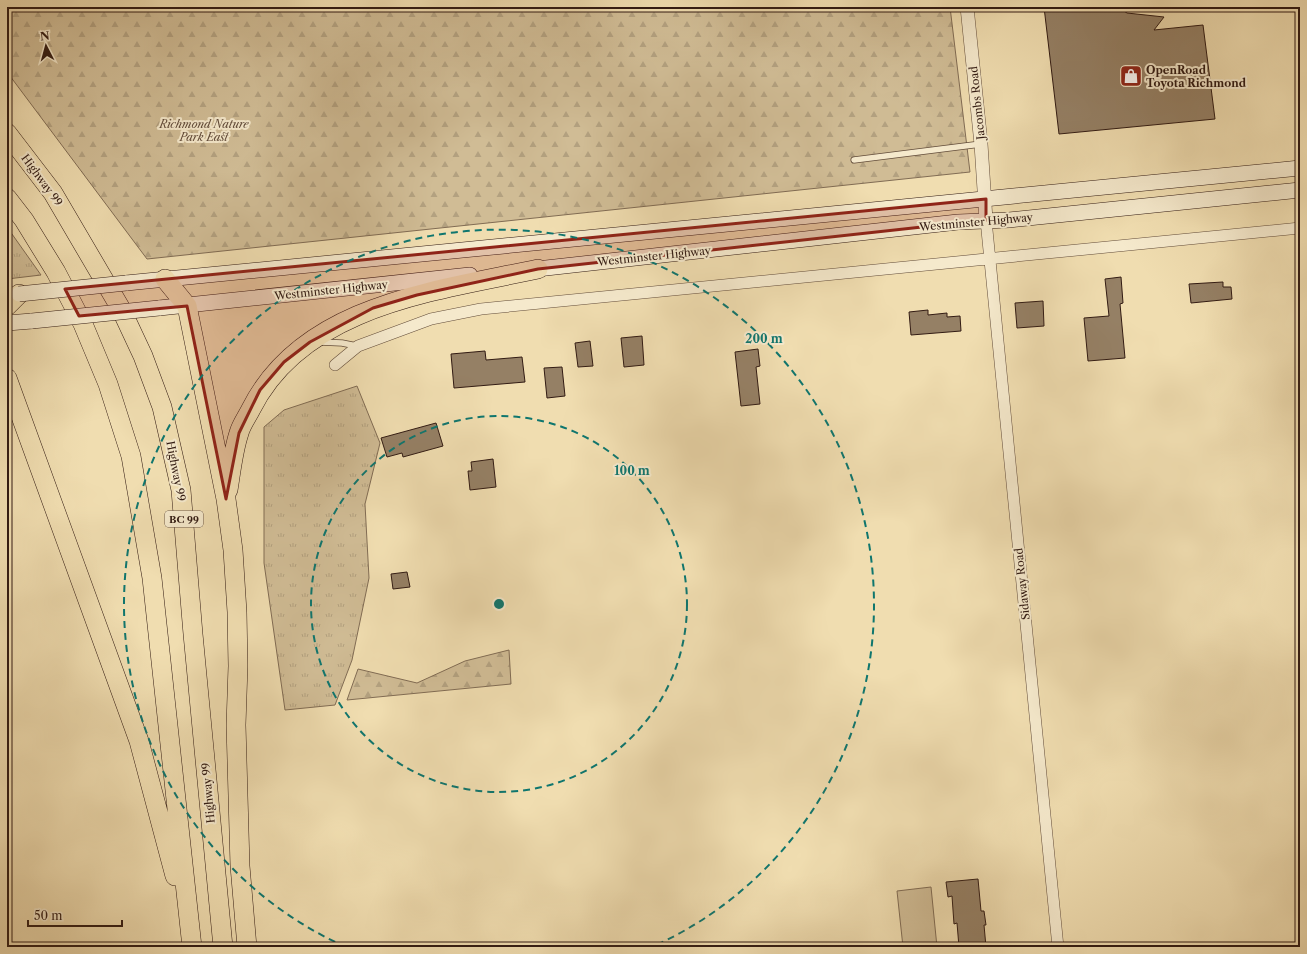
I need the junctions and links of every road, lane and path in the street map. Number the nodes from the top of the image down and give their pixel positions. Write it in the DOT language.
graph roads {
  1 [pos="967,7"];
  2 [pos="7,133"];
  3 [pos="981,144"];
  4 [pos="854,160"];
  5 [pos="1300,168"];
  6 [pos="1300,190"];
  7 [pos="7,198"];
  8 [pos="986,199"];
  9 [pos="986,220"];
  10 [pos="1300,228"];
  11 [pos="990,258"];
  12 [pos="538,269"];
  13 [pos="165,279"];
  14 [pos="11,299"];
  15 [pos="187,306"];
  16 [pos="7,323"];
  17 [pos="310,342"];
  18 [pos="358,346"];
  19 [pos="335,365"];
  20 [pos="7,378"];
  21 [pos="226,499"];
  22 [pos="187,907"];
  23 [pos="192,947"];
  24 [pos="223,947"];
  25 [pos="247,947"];
  26 [pos="1058,947"];
  1 -- 3 [label="street, Jacombs Road"];
  2 -- 24 [label="highway, Highway 99 / BC 99"];
  3 -- 4 [label="lane"];
  3 -- 8 [label="street, Jacombs Road"];
  5 -- 8 [label="main road, Westminster Highway"];
  6 -- 9 [label="main road, Westminster Highway"];
  7 -- 22 [label="highway"];
  8 -- 9 [label="street, Jacombs Road"];
  8 -- 13 [label="main road, Westminster Highway"];
  9 -- 11 [label="street, Sidaway Road"];
  9 -- 12 [label="main road, Westminster Highway"];
  10 -- 11 [label="street"];
  11 -- 18 [label="street"];
  11 -- 26 [label="street, Sidaway Road"];
  12 -- 15 [label="main road, Westminster Highway"];
  12 -- 17 [label="highway"];
  13 -- 14 [label="main road, Westminster Highway, bridge"];
  13 -- 15 [label="highway"];
  15 -- 16 [label="main road, Westminster Highway, bridge"];
  15 -- 21 [label="highway"];
  17 -- 18 [label="lane"];
  17 -- 21 [label="highway"];
  18 -- 19 [label="street"];
  20 -- 22 [label="highway"];
  21 -- 25 [label="highway"];
  22 -- 23 [label="highway"];
}
